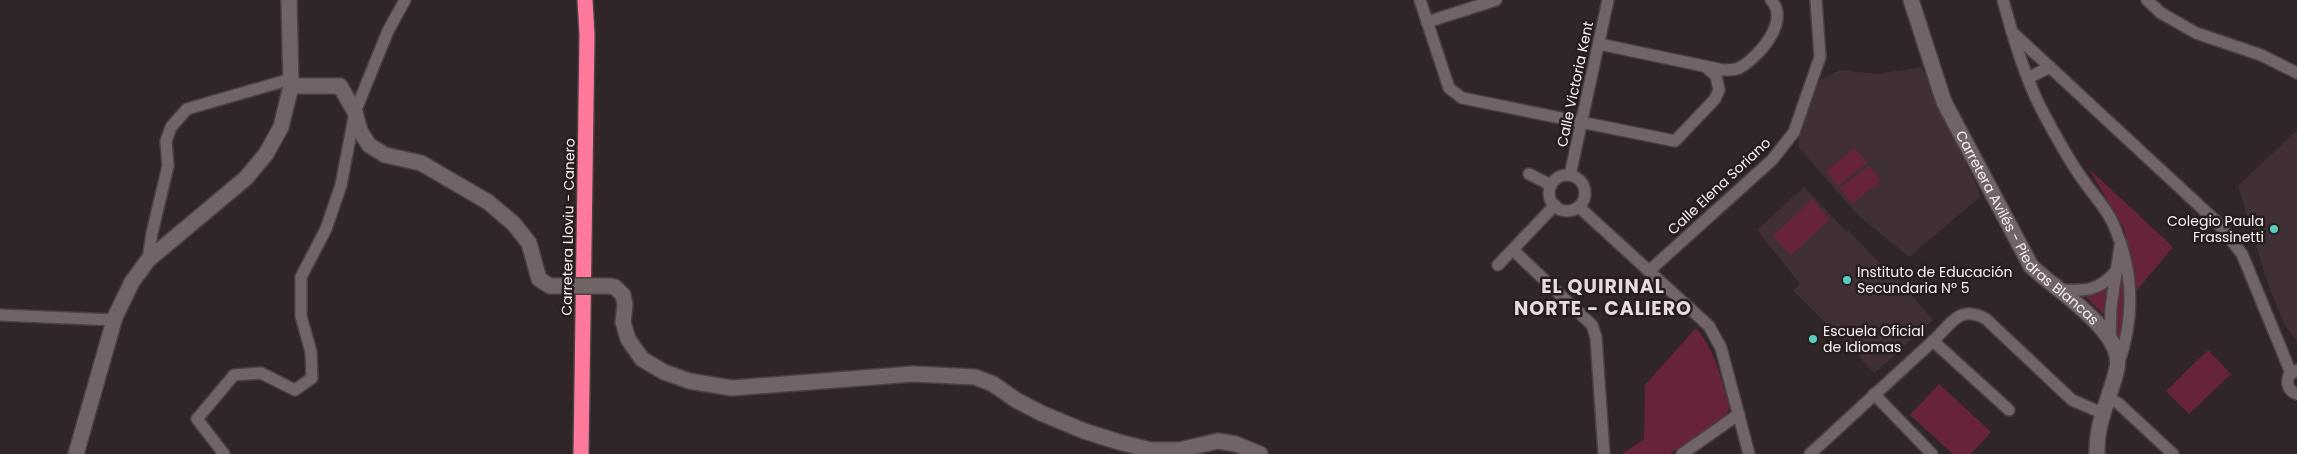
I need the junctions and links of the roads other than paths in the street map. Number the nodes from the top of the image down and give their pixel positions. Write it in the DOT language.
graph roads {
  1 [pos="289,0"];
  2 [pos="405,0"];
  3 [pos="585,0"];
  4 [pos="1420,0"];
  5 [pos="1496,0"];
  6 [pos="1608,0"];
  7 [pos="1771,0"];
  8 [pos="1816,0"];
  9 [pos="1910,0"];
  10 [pos="2004,0"];
  11 [pos="2147,0"];
  12 [pos="1427,22"];
  13 [pos="2012,32"];
  14 [pos="1598,44"];
  15 [pos="1705,66"];
  16 [pos="2050,67"];
  17 [pos="2297,73"];
  18 [pos="2028,78"];
  19 [pos="291,82"];
  20 [pos="355,112"];
  21 [pos="1582,121"];
  22 [pos="1528,174"];
  23 [pos="1570,175"];
  24 [pos="1551,185"];
  25 [pos="1555,205"];
  26 [pos="1579,207"];
  27 [pos="2120,244"];
  28 [pos="1513,250"];
  29 [pos="148,260"];
  30 [pos="1498,265"];
  31 [pos="2117,270"];
  32 [pos="1649,271"];
  33 [pos="2058,290"];
  34 [pos="0,315"];
  35 [pos="114,320"];
  36 [pos="1933,341"];
  37 [pos="2110,343"];
  38 [pos="2118,366"];
  39 [pos="2294,372"];
  40 [pos="1874,394"];
  41 [pos="2297,394"];
  42 [pos="2104,405"];
  43 [pos="2009,410"];
  44 [pos="1739,414"];
  45 [pos="76,454"];
  46 [pos="224,454"];
  47 [pos="582,454"];
  48 [pos="1260,454"];
  49 [pos="1604,454"];
  50 [pos="1682,454"];
  51 [pos="1749,454"];
  52 [pos="1810,454"];
  53 [pos="1932,454"];
  54 [pos="2097,454"];
  55 [pos="2173,454"];
  1 -- 19 [label="street"];
  2 -- 20 [label="street"];
  3 -- 47 [label="highway, Carretera Lloviu - Canero"];
  4 -- 12 [label="street"];
  5 -- 12 [label="street"];
  6 -- 14 [label="street, Calle Victoria Kent"];
  7 -- 15 [label="street"];
  8 -- 32 [label="street, Calle Elena Soriano"];
  9 -- 33 [label="street, Carretera Avilés - Piedras Blancas"];
  10 -- 13 [label="street"];
  11 -- 17 [label="street"];
  12 -- 21 [label="street"];
  13 -- 16 [label="street"];
  13 -- 18 [label="street"];
  14 -- 15 [label="street"];
  14 -- 21 [label="street, Calle Victoria Kent"];
  15 -- 21 [label="street"];
  16 -- 18 [label="street"];
  16 -- 39 [label="street"];
  18 -- 27 [label="street"];
  19 -- 20 [label="street"];
  19 -- 29 [label="street"];
  19 -- 29 [label="street"];
  20 -- 46 [label="street"];
  20 -- 48 [label="street, bridge"];
  21 -- 23 [label="street, Calle Victoria Kent"];
  22 -- 24 [label="street"];
  23 -- 24 [label="street"];
  23 -- 26 [label="street"];
  24 -- 25 [label="street"];
  25 -- 26 [label="street"];
  25 -- 28 [label="street"];
  26 -- 32 [label="street"];
  27 -- 31 [label="street"];
  27 -- 38 [label="street"];
  28 -- 30 [label="street"];
  28 -- 49 [label="street"];
  29 -- 35 [label="street"];
  31 -- 33 [label="street"];
  31 -- 37 [label="street"];
  32 -- 44 [label="street"];
  33 -- 37 [label="street, Carretera Avilés - Piedras Blancas"];
  34 -- 35 [label="street"];
  35 -- 45 [label="street"];
  36 -- 40 [label="street"];
  36 -- 42 [label="street"];
  36 -- 43 [label="street"];
  37 -- 38 [label="street, Carretera Avilés - Piedras Blancas"];
  38 -- 42 [label="street"];
  39 -- 41 [label="street"];
  40 -- 52 [label="street"];
  40 -- 53 [label="street"];
  42 -- 54 [label="street"];
  42 -- 55 [label="street"];
  44 -- 50 [label="street"];
  44 -- 51 [label="street"];
}
